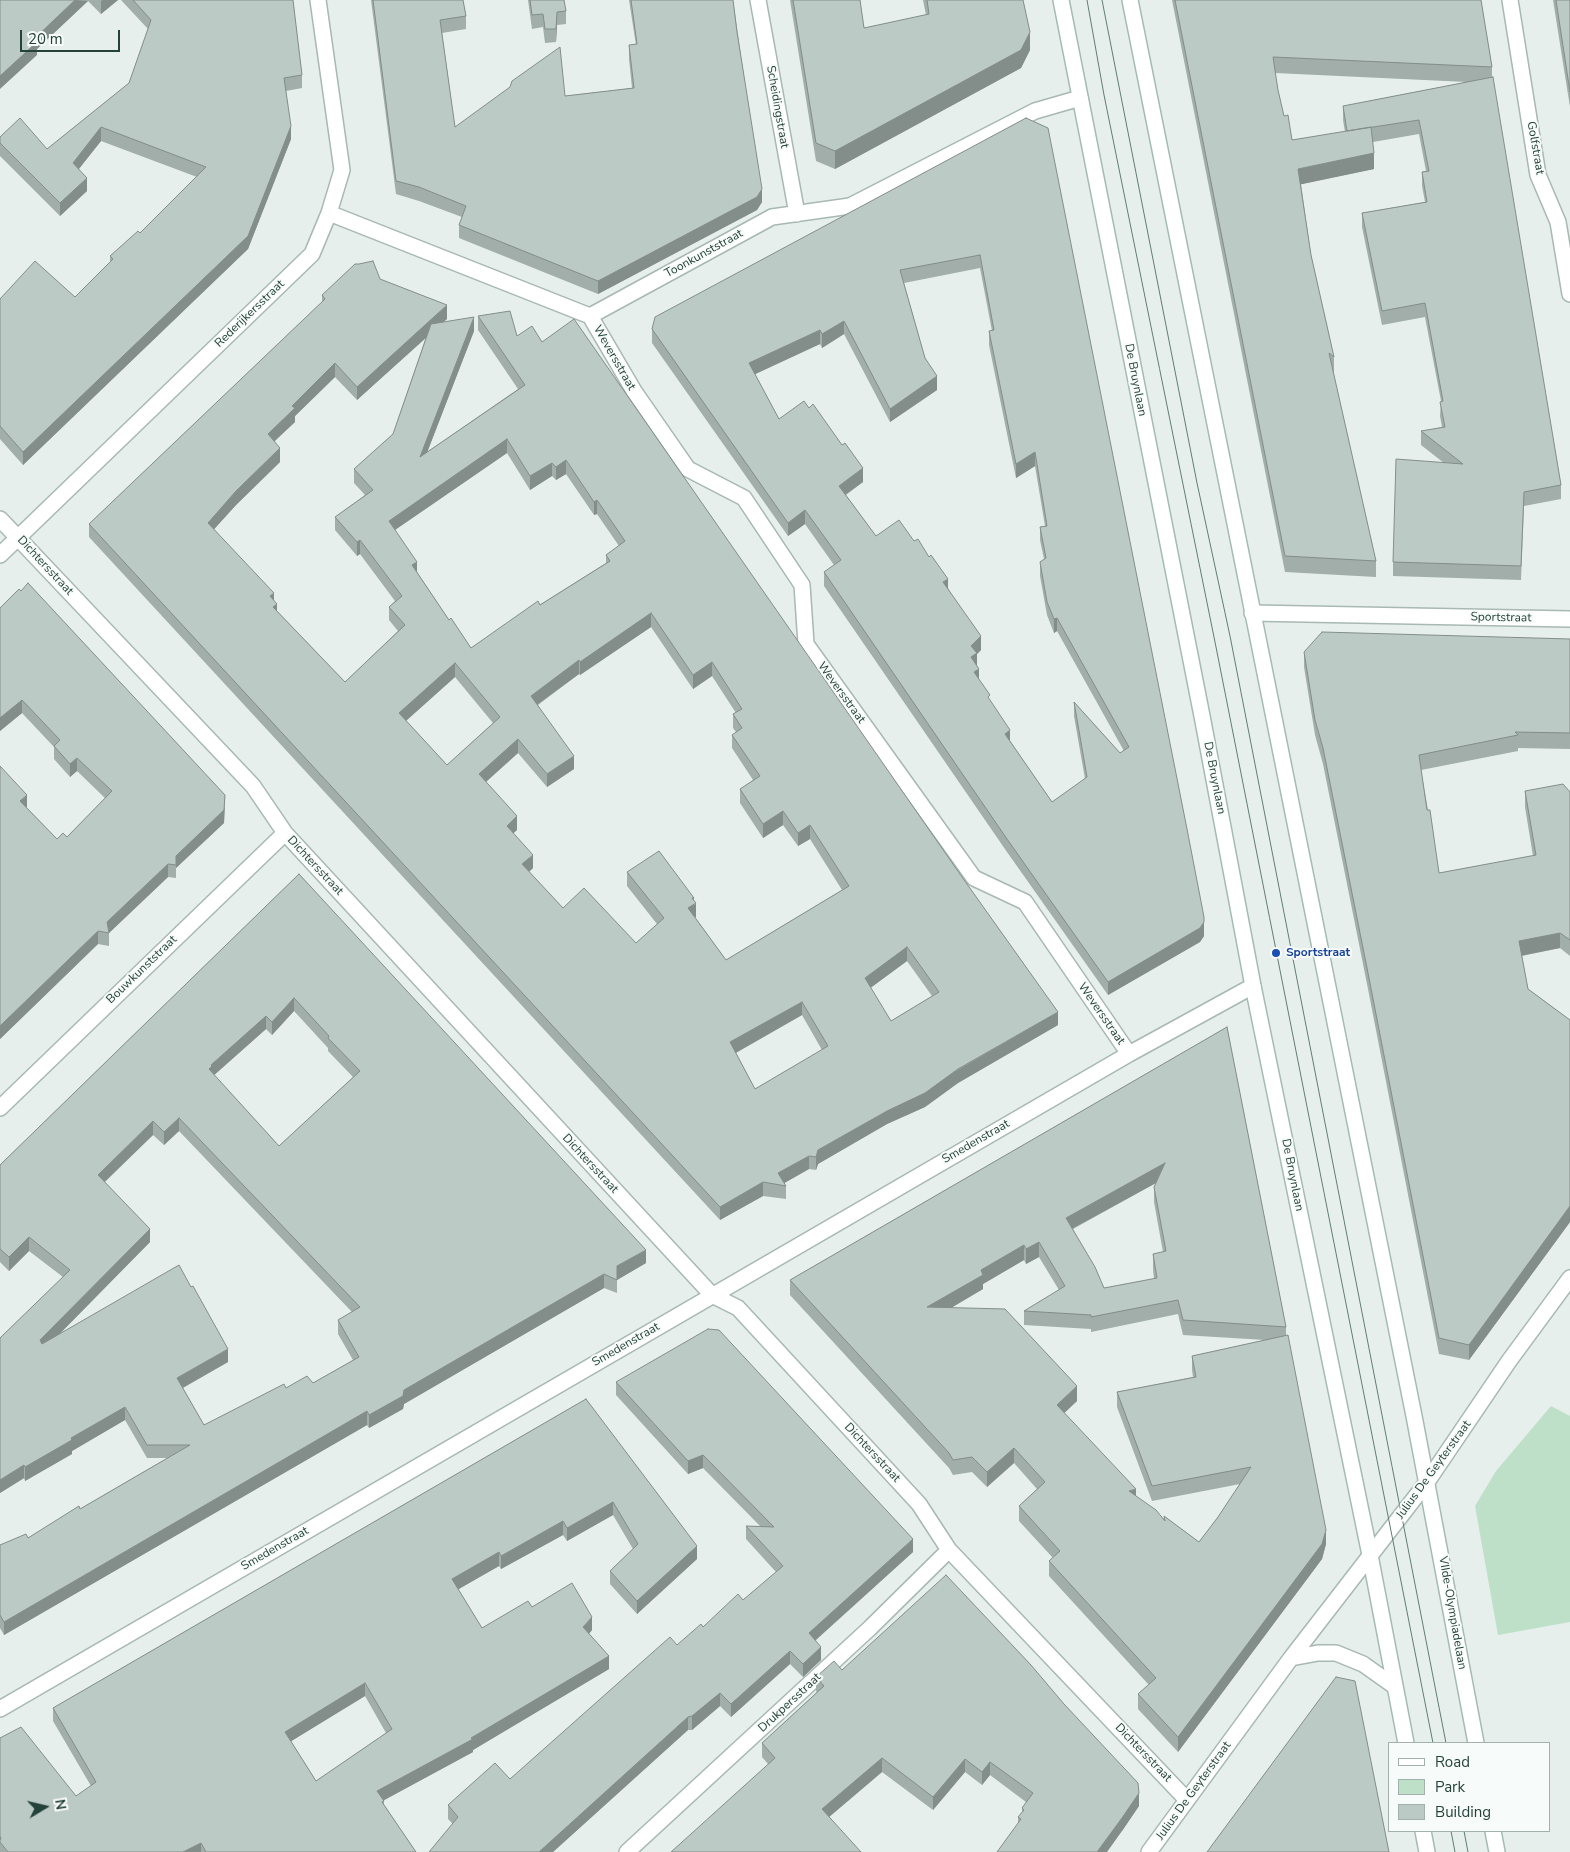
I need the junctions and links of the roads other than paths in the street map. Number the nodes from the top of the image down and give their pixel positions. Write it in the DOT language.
graph roads {
  1 [pos="318,0"];
  2 [pos="758,0"];
  3 [pos="1061,0"];
  4 [pos="1130,0"];
  5 [pos="1510,0"];
  6 [pos="1080,98"];
  7 [pos="330,213"];
  8 [pos="797,214"];
  9 [pos="1570,294"];
  10 [pos="590,316"];
  11 [pos="0,519"];
  12 [pos="18,537"];
  13 [pos="0,554"];
  14 [pos="1252,613"];
  15 [pos="1570,619"];
  16 [pos="285,833"];
  17 [pos="1253,986"];
  18 [pos="1129,1054"];
  19 [pos="0,1108"];
  20 [pos="1570,1278"];
  21 [pos="712,1295"];
  22 [pos="1427,1482"];
  23 [pos="949,1550"];
  24 [pos="1370,1555"];
  25 [pos="1291,1658"];
  26 [pos="1394,1686"];
  27 [pos="0,1709"];
  28 [pos="1406,1742"];
  29 [pos="1476,1742"];
  30 [pos="1188,1800"];
  31 [pos="1423,1832"];
  32 [pos="1493,1832"];
  33 [pos="627,1852"];
  34 [pos="1149,1852"];
  35 [pos="1427,1852"];
  36 [pos="1497,1852"];
  1 -- 7 [label="street, Rederijkersstraat"];
  2 -- 8 [label="street, Scheidingstraat"];
  3 -- 6 [label="street, De Bruynlaan"];
  4 -- 14 [label="street"];
  5 -- 9 [label="street, Golfstraat"];
  6 -- 8 [label="street, Toonkunststraat"];
  6 -- 17 [label="street, De Bruynlaan"];
  7 -- 10 [label="street"];
  7 -- 12 [label="street, Rederijkersstraat"];
  8 -- 10 [label="street, Toonkunststraat"];
  10 -- 18 [label="street, Weversstraat"];
  11 -- 12 [label="street, Dichtersstraat"];
  12 -- 13 [label="street, Rederijkersstraat"];
  12 -- 16 [label="street, Dichtersstraat"];
  14 -- 15 [label="street, Sportstraat"];
  14 -- 22 [label="street"];
  16 -- 19 [label="street, Bouwkunststraat"];
  16 -- 21 [label="street, Dichtersstraat"];
  17 -- 18 [label="street, Smedenstraat"];
  17 -- 24 [label="street, De Bruynlaan"];
  18 -- 21 [label="street, Smedenstraat"];
  20 -- 22 [label="street, Julius De Geyterstraat"];
  21 -- 23 [label="street, Dichtersstraat"];
  21 -- 27 [label="street, Smedenstraat"];
  22 -- 24 [label="street, Julius De Geyterstraat"];
  22 -- 29 [label="street, VIIde-Olympiadelaan"];
  23 -- 30 [label="street, Dichtersstraat"];
  23 -- 33 [label="street, Drukpersstraat"];
  24 -- 25 [label="street, Julius De Geyterstraat"];
  24 -- 26 [label="street"];
  25 -- 26 [label="street"];
  25 -- 30 [label="street, Julius De Geyterstraat"];
  26 -- 28 [label="street"];
  30 -- 34 [label="street, Julius De Geyterstraat"];
  31 -- 35 [label="street"];
  32 -- 36 [label="street"];
}
